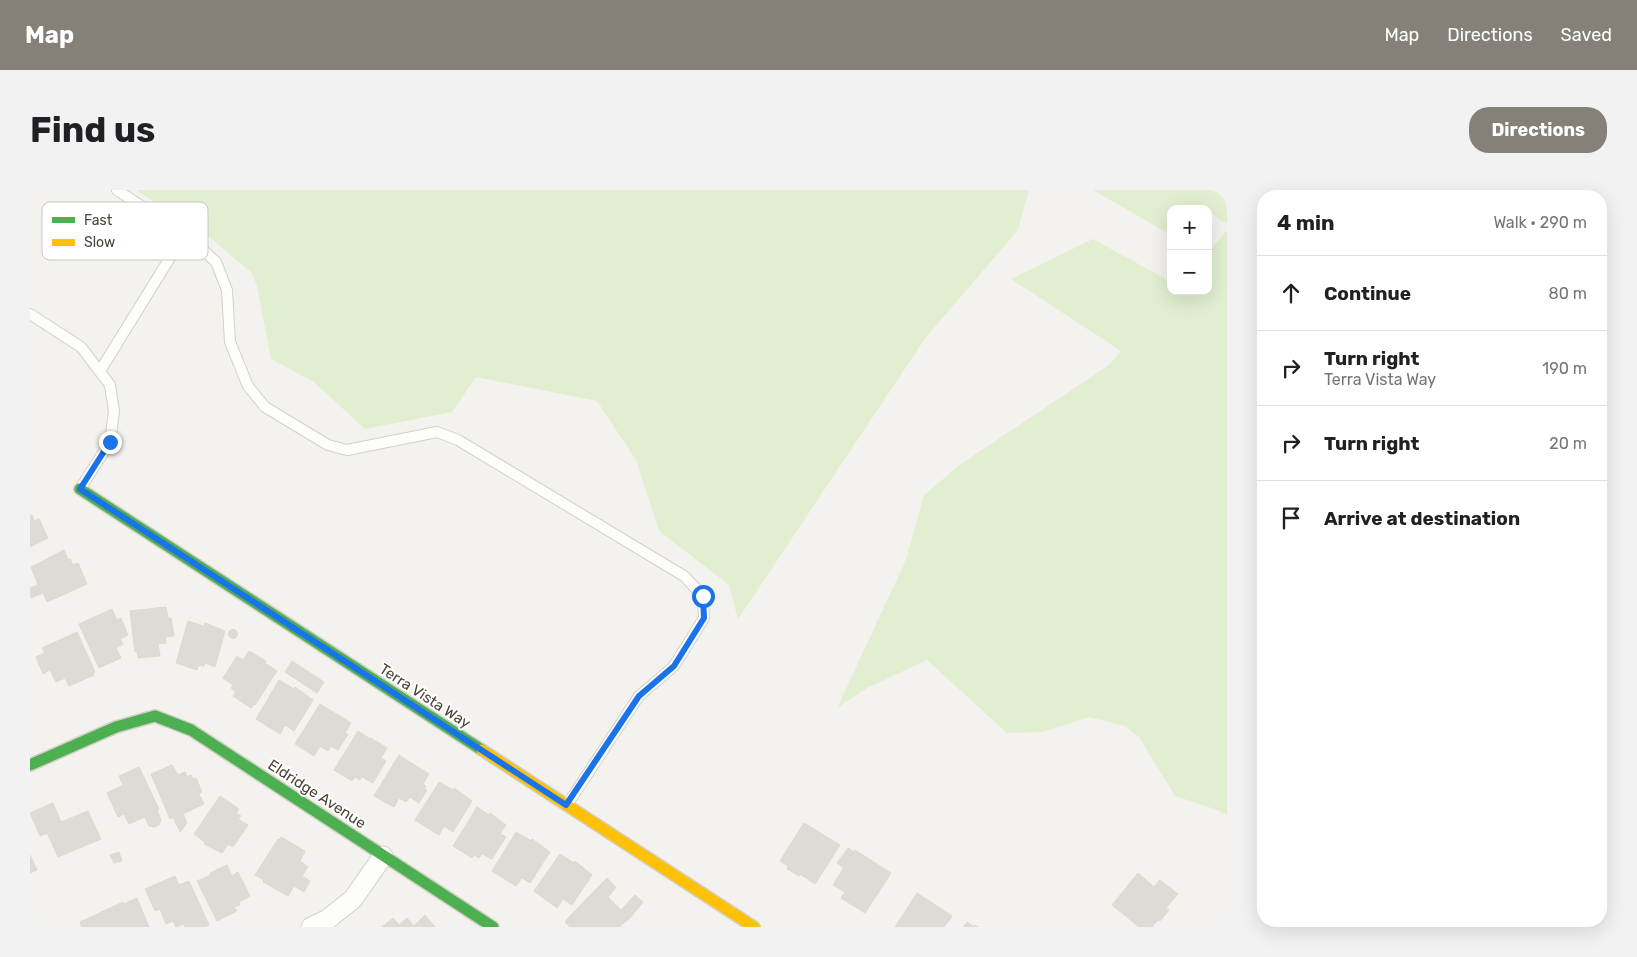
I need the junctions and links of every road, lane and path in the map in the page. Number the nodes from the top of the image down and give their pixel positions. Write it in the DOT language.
graph roads {
  1 [pos="116,190"];
  2 [pos="134,202"];
  3 [pos="208,255"];
  4 [pos="169,260"];
  5 [pos="30,314"];
  6 [pos="100,371"];
  7 [pos="80,489"];
  8 [pos="30,765"];
  9 [pos="566,805"];
  10 [pos="383,856"];
  11 [pos="311,927"];
  12 [pos="493,927"];
  13 [pos="754,927"];
  1 -- 2 [label="lane"];
  3 -- 9 [label="lane"];
  4 -- 6 [label="lane"];
  5 -- 6 [label="lane"];
  6 -- 7 [label="lane"];
  7 -- 9 [label="street, Terra Vista Way"];
  8 -- 10 [label="street, Eldridge Avenue"];
  9 -- 13 [label="street, Terra Vista Way"];
  10 -- 11 [label="street"];
  10 -- 12 [label="street, Eldridge Avenue"];
}
